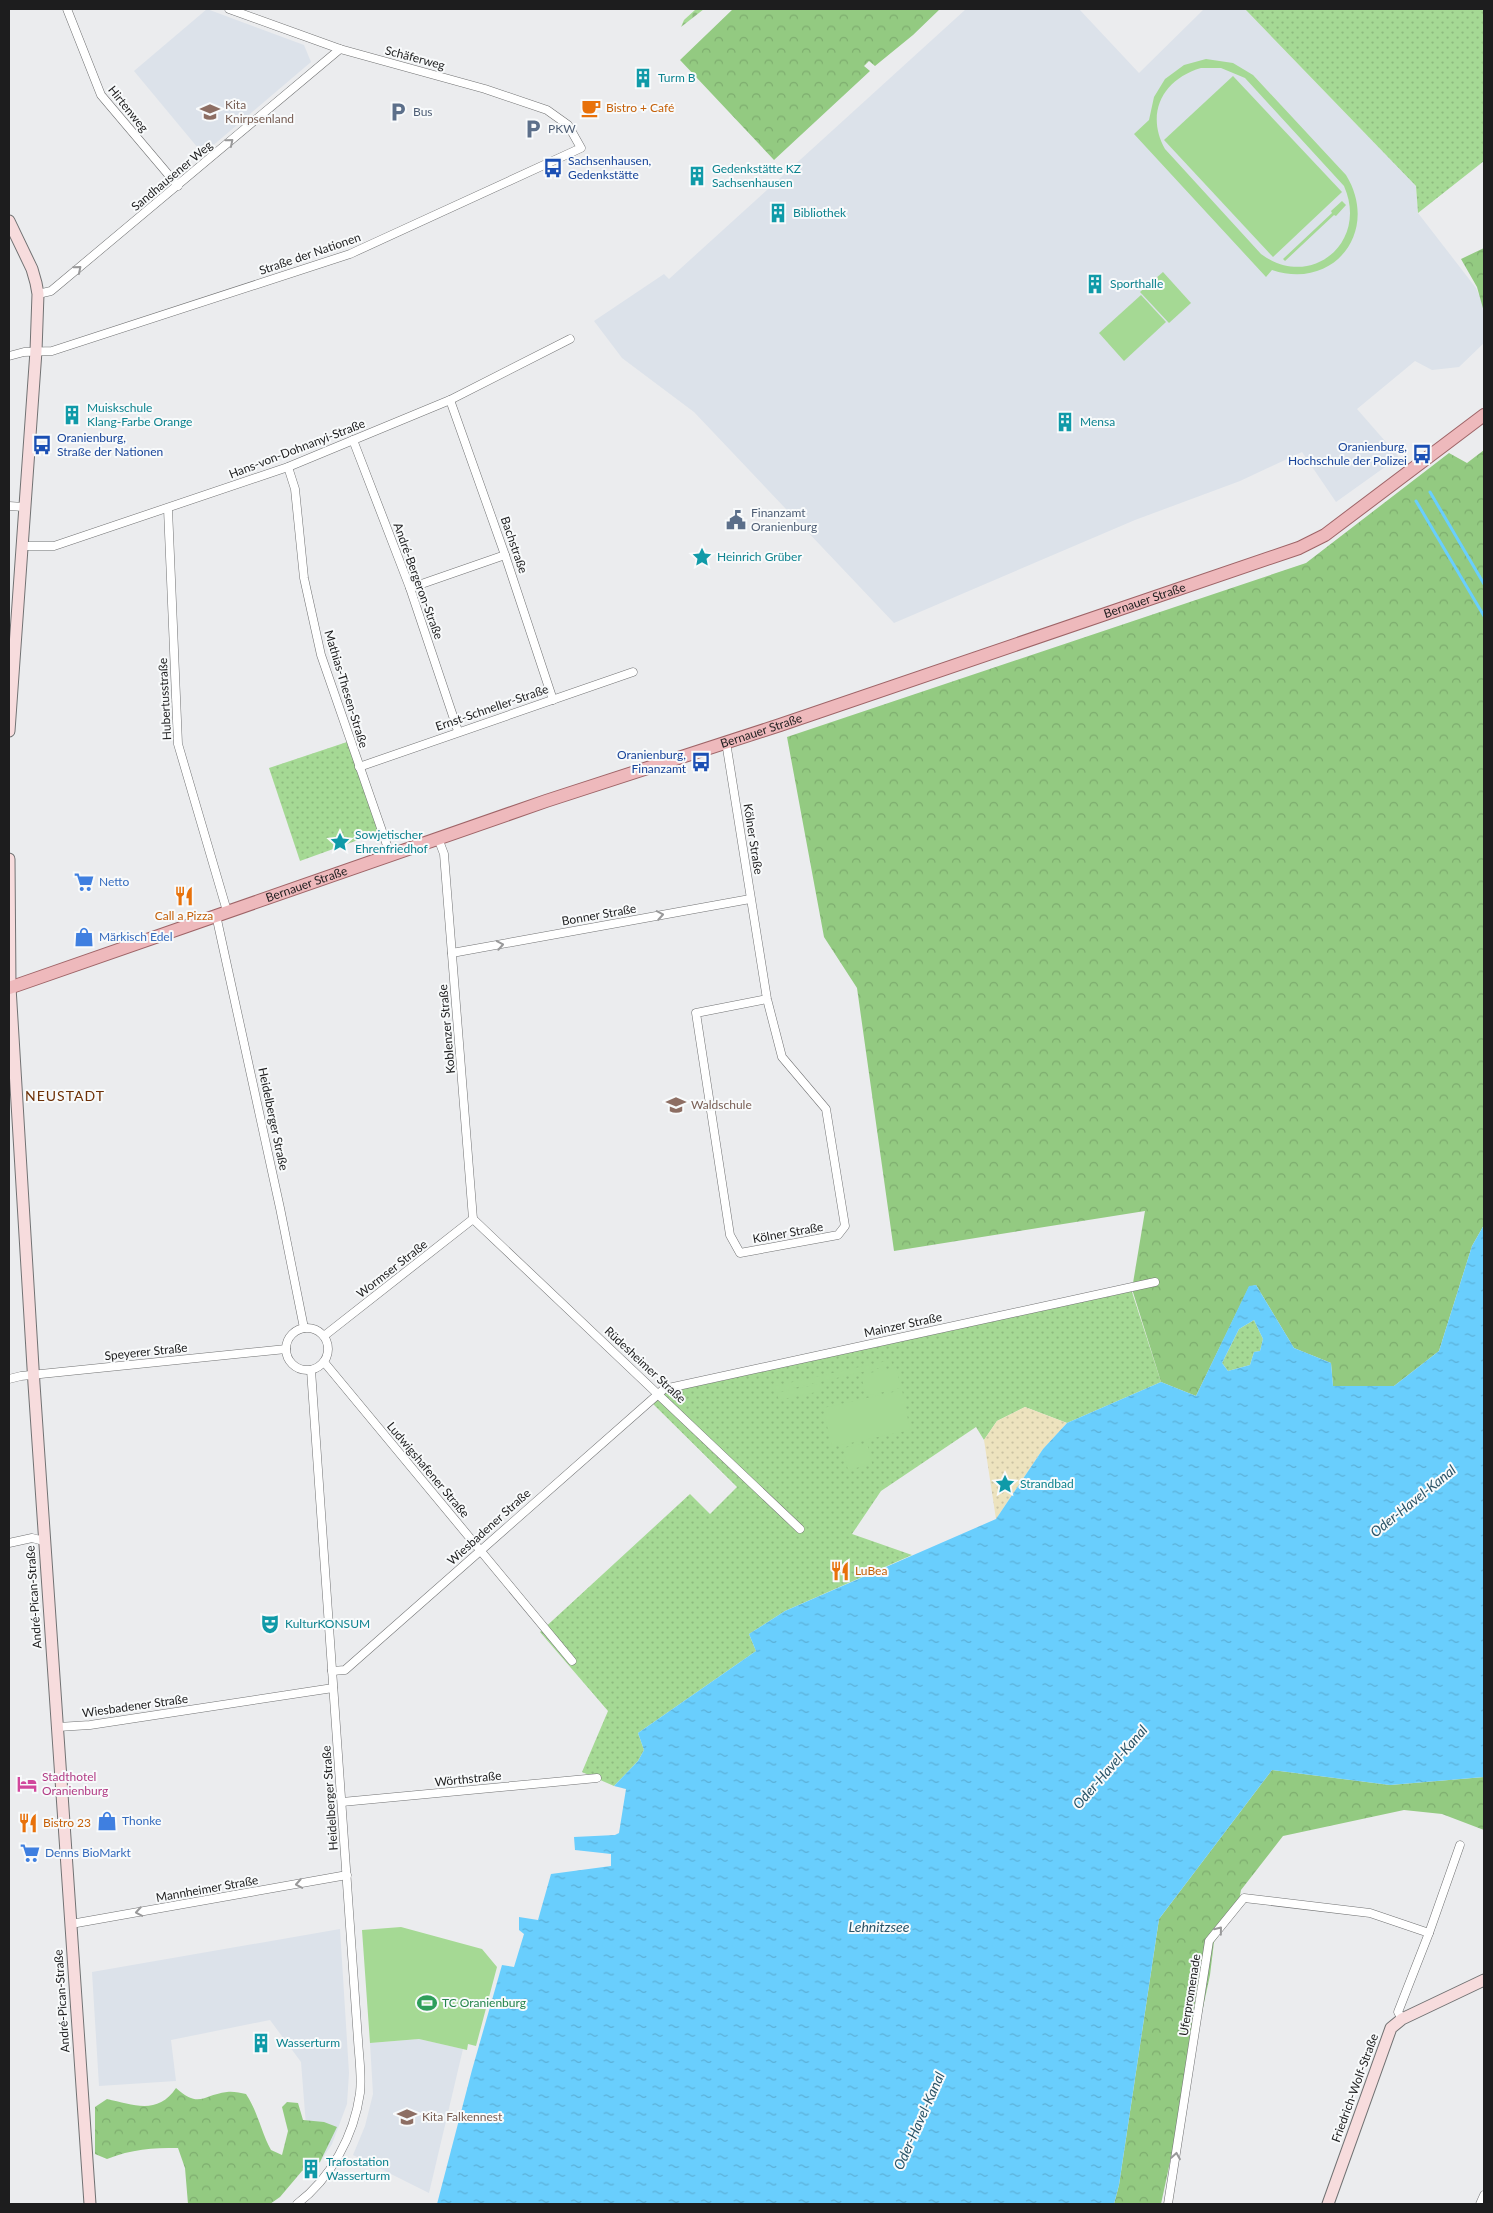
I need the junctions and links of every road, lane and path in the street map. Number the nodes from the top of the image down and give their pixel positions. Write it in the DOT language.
graph roads {
  1 [pos="66,9"];
  2 [pos="229,9"];
  3 [pos="340,49"];
  4 [pos="580,148"];
  5 [pos="178,186"];
  6 [pos="9,221"];
  7 [pos="38,294"];
  8 [pos="570,339"];
  9 [pos="36,352"];
  10 [pos="9,356"];
  11 [pos="450,400"];
  12 [pos="1484,415"];
  13 [pos="354,440"];
  14 [pos="288,467"];
  15 [pos="9,506"];
  16 [pos="24,507"];
  17 [pos="168,508"];
  18 [pos="21,546"];
  19 [pos="506,555"];
  20 [pos="410,588"];
  21 [pos="633,672"];
  22 [pos="553,700"];
  23 [pos="9,731"];
  24 [pos="458,731"];
  25 [pos="726,742"];
  26 [pos="359,766"];
  27 [pos="438,838"];
  28 [pos="390,854"];
  29 [pos="9,858"];
  30 [pos="750,899"];
  31 [pos="222,913"];
  32 [pos="452,953"];
  33 [pos="10,987"];
  34 [pos="767,999"];
  35 [pos="473,1219"];
  36 [pos="1156,1282"];
  37 [pos="304,1328"];
  38 [pos="324,1336"];
  39 [pos="286,1349"];
  40 [pos="324,1362"];
  41 [pos="311,1370"];
  42 [pos="34,1375"];
  43 [pos="9,1379"];
  44 [pos="657,1392"];
  45 [pos="800,1528"];
  46 [pos="44,1541"];
  47 [pos="9,1543"];
  48 [pos="480,1550"];
  49 [pos="572,1661"];
  50 [pos="332,1671"];
  51 [pos="333,1688"];
  52 [pos="58,1727"];
  53 [pos="597,1778"];
  54 [pos="342,1802"];
  55 [pos="1460,1845"];
  56 [pos="347,1875"];
  57 [pos="71,1924"];
  58 [pos="1429,1934"];
  59 [pos="1484,1980"];
  60 [pos="1402,2019"];
  61 [pos="1484,2195"];
  62 [pos="90,2204"];
  63 [pos="297,2204"];
  64 [pos="1168,2204"];
  65 [pos="1328,2204"];
  66 [pos="1480,2204"];
  1 -- 5 [label="street, Hirtenweg"];
  2 -- 3 [label="street, Schäferweg"];
  3 -- 4 [label="street, Schäferweg"];
  5 -- 3 [label="street, Sandhausener Weg, one-way"];
  4 -- 9 [label="street, Straße der Nationen"];
  7 -- 5 [label="street, Sandhausener Weg, one-way"];
  6 -- 7 [label="street"];
  7 -- 9 [label="street"];
  8 -- 11 [label="street, Hans-von-Dohnanyi-Straße"];
  9 -- 10 [label="street, Straße der Nationen"];
  9 -- 16 [label="street"];
  11 -- 13 [label="street, Hans-von-Dohnanyi-Straße"];
  11 -- 19 [label="street, Bachstraße"];
  12 -- 25 [label="main road, Bernauer Straße"];
  13 -- 14 [label="street, Hans-von-Dohnanyi-Straße"];
  13 -- 20 [label="street, André-Bergeron-Straße"];
  14 -- 17 [label="street, Hans-von-Dohnanyi-Straße"];
  14 -- 26 [label="street, Mathias-Thesen-Straße"];
  15 -- 16 [label="street"];
  16 -- 18 [label="street"];
  17 -- 18 [label="street, Hans-von-Dohnanyi-Straße"];
  17 -- 31 [label="street, Hubertusstraße"];
  18 -- 23 [label="street"];
  19 -- 20 [label="street"];
  19 -- 22 [label="street, Bachstraße"];
  20 -- 24 [label="street, André-Bergeron-Straße"];
  21 -- 22 [label="street, Ernst-Schneller-Straße"];
  22 -- 24 [label="street, Ernst-Schneller-Straße"];
  24 -- 26 [label="street, Ernst-Schneller-Straße"];
  25 -- 27 [label="main road, Bernauer Straße"];
  25 -- 30 [label="street, Kölner Straße"];
  26 -- 28 [label="street, Mathias-Thesen-Straße"];
  27 -- 28 [label="main road, Bernauer Straße"];
  27 -- 32 [label="street, Koblenzer Straße"];
  28 -- 31 [label="main road, Bernauer Straße"];
  29 -- 33 [label="street, André-Pican-Straße"];
  32 -- 30 [label="street, Bonner Straße, one-way"];
  30 -- 34 [label="street, Kölner Straße"];
  31 -- 33 [label="main road, Bernauer Straße"];
  31 -- 37 [label="street, Heidelberger Straße"];
  32 -- 35 [label="street, Koblenzer Straße"];
  33 -- 42 [label="street, André-Pican-Straße"];
  34 -- 34 [label="street, Kölner Straße"];
  35 -- 38 [label="street, Wormser Straße"];
  35 -- 44 [label="street, Rüdesheimer Straße"];
  36 -- 44 [label="street, Mainzer Straße"];
  37 -- 38 [label="street"];
  37 -- 39 [label="street"];
  38 -- 40 [label="street"];
  39 -- 41 [label="street"];
  39 -- 42 [label="street, Speyerer Straße"];
  40 -- 41 [label="street"];
  40 -- 48 [label="street, Ludwigshafener Straße"];
  41 -- 50 [label="street, Heidelberger Straße"];
  42 -- 43 [label="street, Speyerer Straße"];
  42 -- 46 [label="street, André-Pican-Straße"];
  44 -- 45 [label="street, Rüdesheimer Straße"];
  44 -- 48 [label="street, Wiesbadener Straße"];
  46 -- 47 [label="street"];
  46 -- 52 [label="street, André-Pican-Straße"];
  48 -- 49 [label="street, Ludwigshafener Straße"];
  48 -- 50 [label="street, Wiesbadener Straße"];
  50 -- 51 [label="street, Heidelberger Straße"];
  51 -- 52 [label="street, Wiesbadener Straße"];
  51 -- 54 [label="street, Heidelberger Straße"];
  52 -- 57 [label="street, André-Pican-Straße"];
  53 -- 54 [label="street, Wörthstraße"];
  54 -- 56 [label="street, Heidelberger Straße"];
  55 -- 58 [label="street"];
  56 -- 57 [label="street, Mannheimer Straße, one-way"];
  56 -- 63 [label="street, Heidelberger Straße"];
  57 -- 62 [label="street, André-Pican-Straße"];
  58 -- 60 [label="street"];
  64 -- 58 [label="street, Uferpromenade, one-way"];
  59 -- 60 [label="street"];
  60 -- 65 [label="street, Friedrich-Wolf-Straße"];
  61 -- 66 [label="street"];
}
